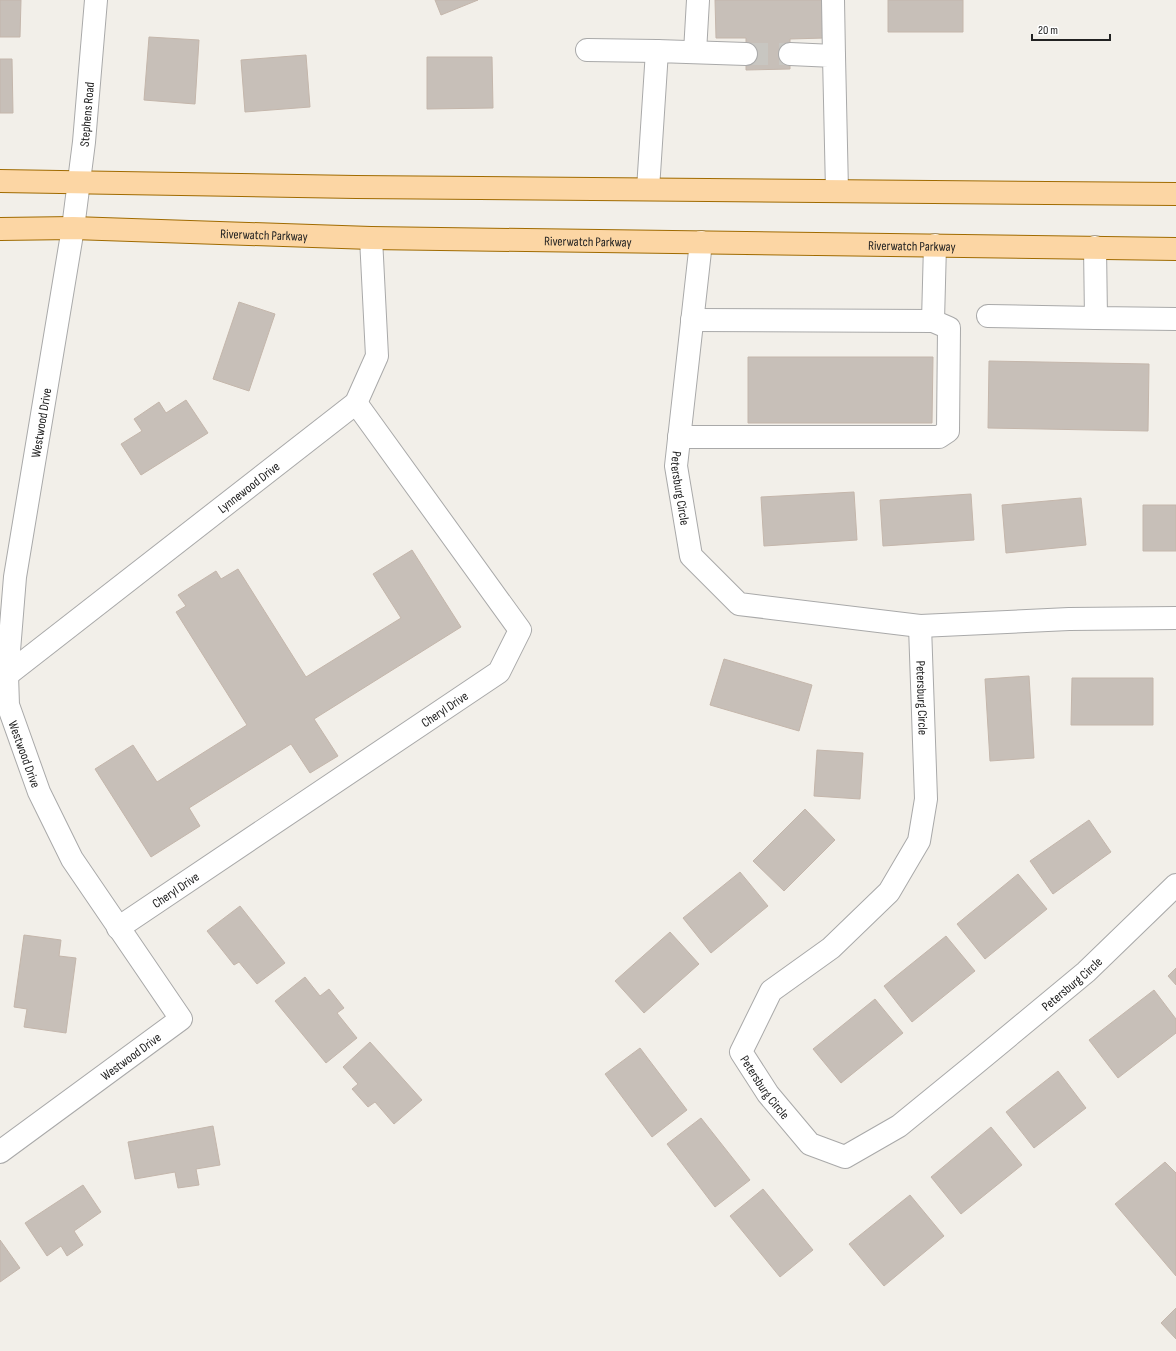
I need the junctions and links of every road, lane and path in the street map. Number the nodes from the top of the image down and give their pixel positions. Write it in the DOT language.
graph roads {
  1 [pos="96,0"];
  2 [pos="698,0"];
  3 [pos="833,0"];
  4 [pos="587,50"];
  5 [pos="657,51"];
  6 [pos="695,52"];
  7 [pos="746,54"];
  8 [pos="790,54"];
  9 [pos="834,56"];
  10 [pos="0,181"];
  11 [pos="79,181"];
  12 [pos="648,189"];
  13 [pos="837,191"];
  14 [pos="1176,194"];
  15 [pos="73,228"];
  16 [pos="0,229"];
  17 [pos="371,238"];
  18 [pos="700,242"];
  19 [pos="935,245"];
  20 [pos="1095,247"];
  21 [pos="1176,249"];
  22 [pos="988,316"];
  23 [pos="1096,318"];
  24 [pos="1176,319"];
  25 [pos="692,320"];
  26 [pos="933,321"];
  27 [pos="356,403"];
  28 [pos="679,437"];
  29 [pos="1176,618"];
  30 [pos="920,626"];
  31 [pos="7,675"];
  32 [pos="4,705"];
  33 [pos="1176,885"];
  34 [pos="118,928"];
  35 [pos="0,1152"];
  1 -- 11 [label="street, Stephens Road"];
  2 -- 6 [label="street"];
  3 -- 9 [label="street"];
  4 -- 5 [label="street"];
  5 -- 6 [label="street"];
  5 -- 12 [label="street"];
  6 -- 7 [label="street"];
  8 -- 9 [label="street"];
  9 -- 13 [label="street"];
  10 -- 11 [label="main road"];
  11 -- 12 [label="main road"];
  11 -- 15 [label="street, Stephens Road"];
  12 -- 13 [label="main road"];
  13 -- 14 [label="main road"];
  15 -- 16 [label="main road, Riverwatch Parkway"];
  15 -- 17 [label="main road, Riverwatch Parkway"];
  15 -- 31 [label="street, Westwood Drive"];
  17 -- 18 [label="main road, Riverwatch Parkway"];
  17 -- 27 [label="street, Lynnewood Drive"];
  18 -- 19 [label="main road, Riverwatch Parkway"];
  18 -- 25 [label="street, Petersburg Circle"];
  19 -- 20 [label="main road, Riverwatch Parkway"];
  19 -- 26 [label="street"];
  20 -- 21 [label="main road, Riverwatch Parkway"];
  20 -- 23 [label="street"];
  22 -- 23 [label="street"];
  23 -- 24 [label="street"];
  25 -- 26 [label="street"];
  25 -- 28 [label="street, Petersburg Circle"];
  26 -- 28 [label="street"];
  27 -- 31 [label="street, Lynnewood Drive"];
  27 -- 34 [label="street, Cheryl Drive"];
  28 -- 30 [label="street, Petersburg Circle"];
  29 -- 30 [label="street, Petersburg Circle"];
  30 -- 33 [label="street, Petersburg Circle"];
  31 -- 32 [label="street, Westwood Drive"];
  32 -- 34 [label="street, Westwood Drive"];
  34 -- 35 [label="street, Westwood Drive"];
}
